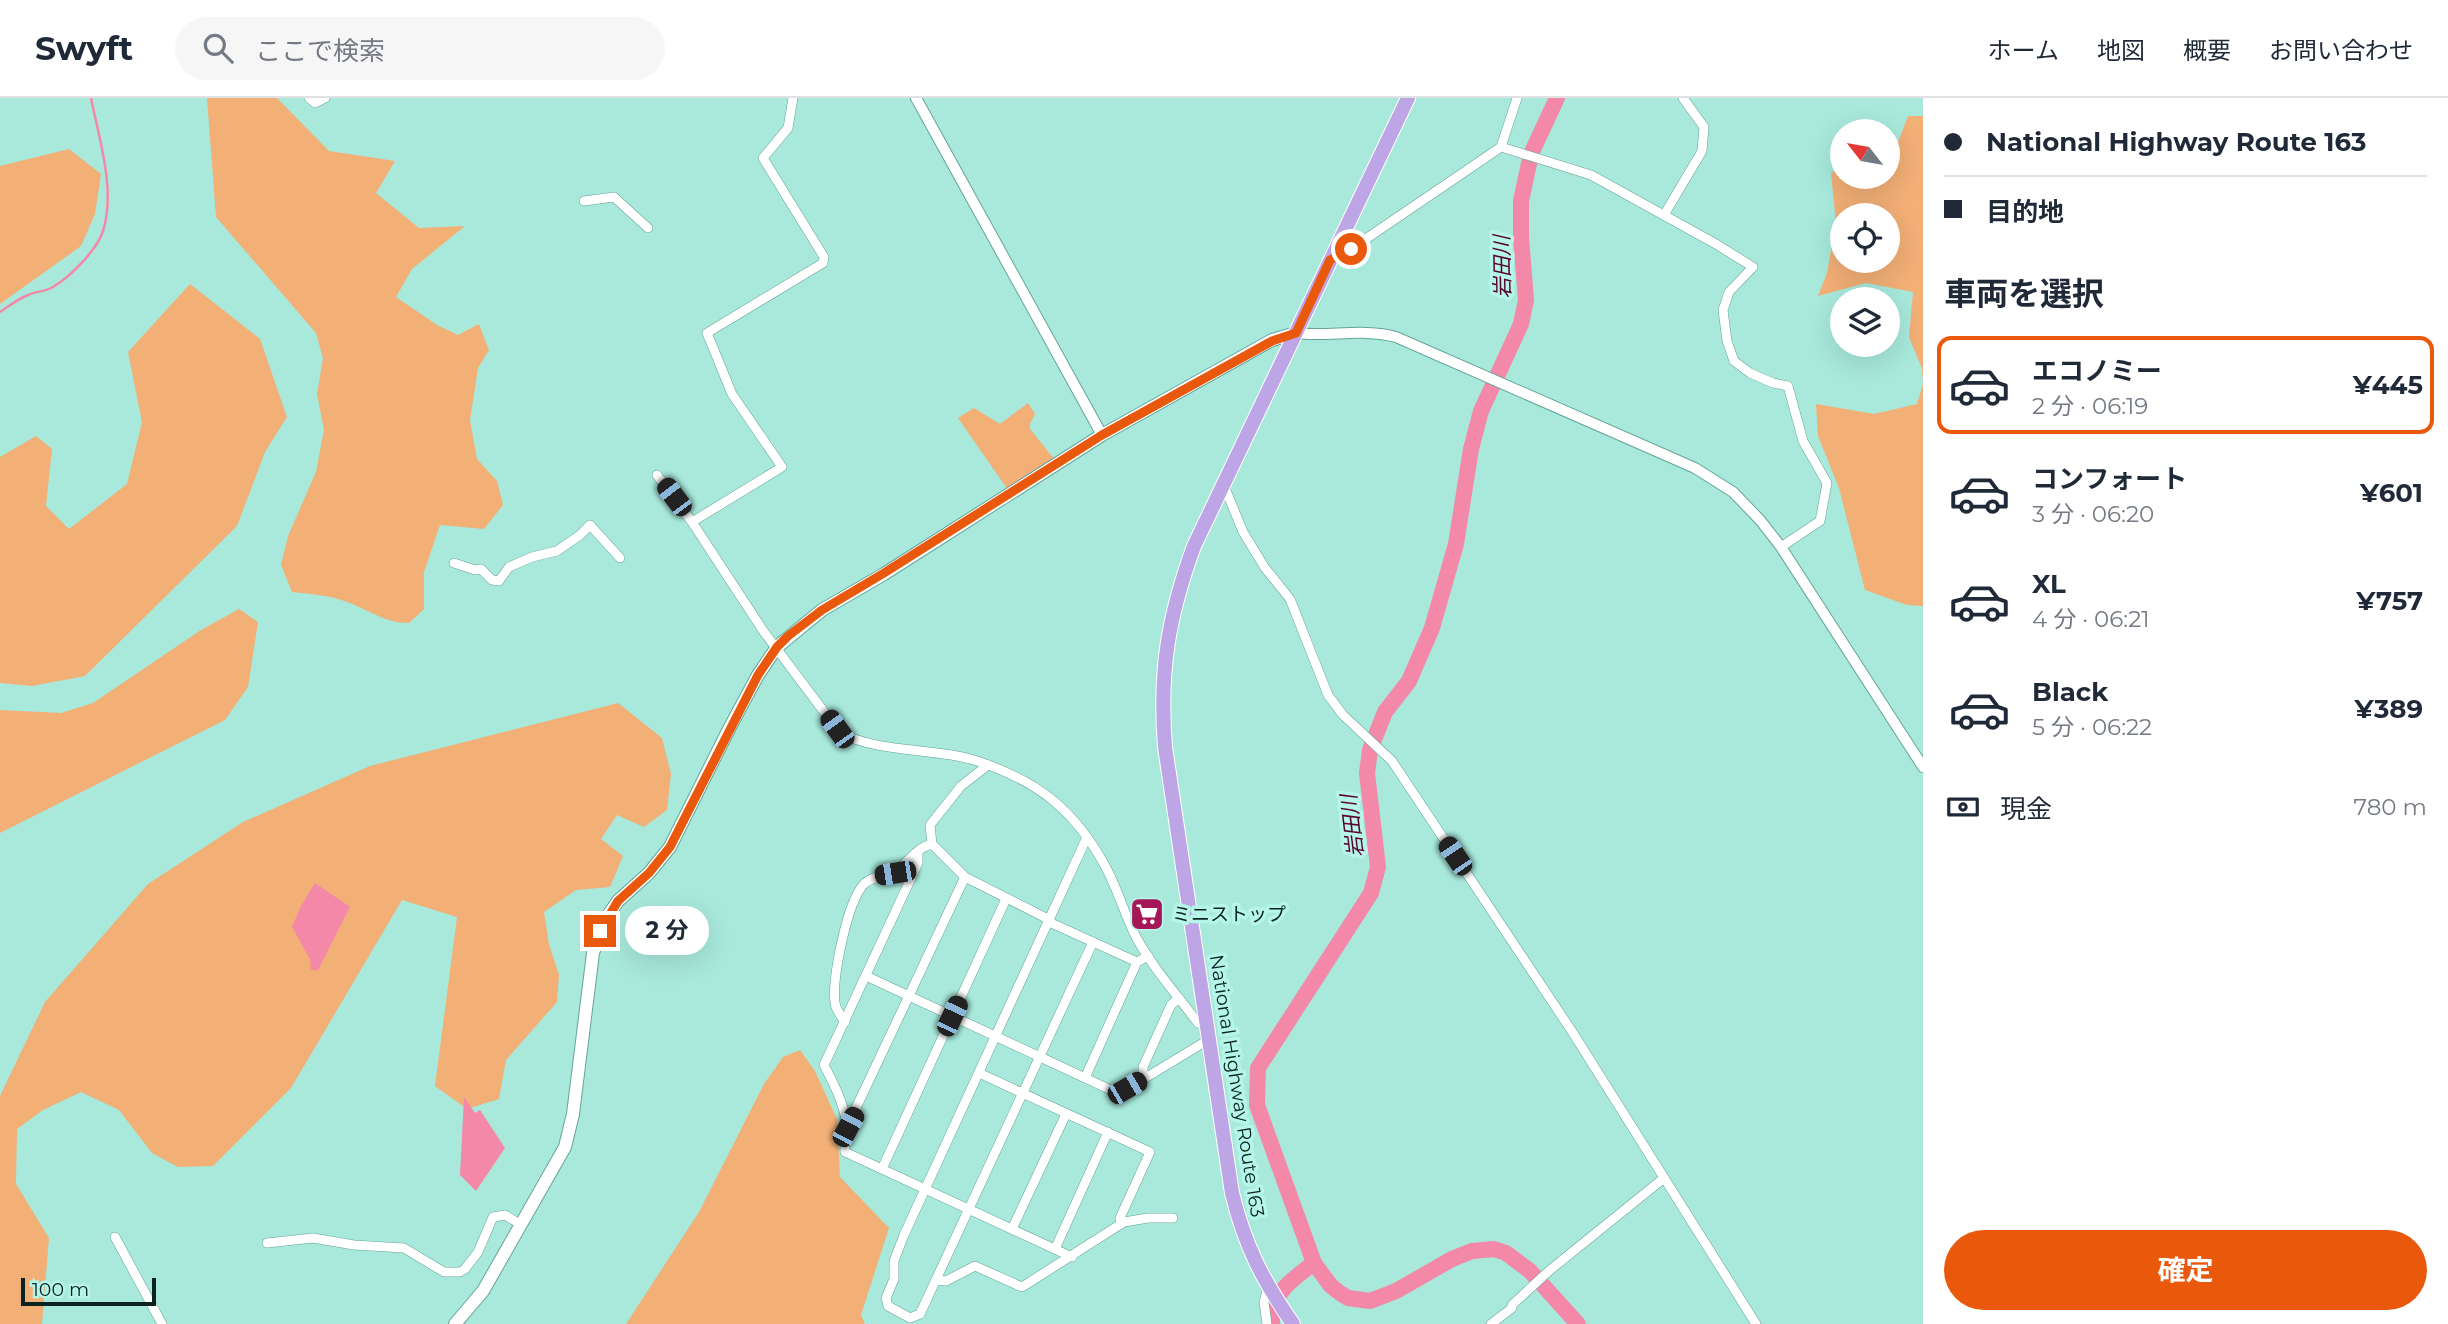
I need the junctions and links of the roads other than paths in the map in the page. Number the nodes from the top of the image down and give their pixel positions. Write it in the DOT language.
graph roads {
  1 [pos="309,98"];
  2 [pos="325,98"];
  3 [pos="793,98"];
  4 [pos="916,98"];
  5 [pos="1408,98"];
  6 [pos="1517,98"];
  7 [pos="1683,98"];
  8 [pos="1501,147"];
  9 [pos="584,201"];
  10 [pos="1664,215"];
  11 [pos="648,228"];
  12 [pos="1330,260"];
  13 [pos="1296,333"];
  14 [pos="1102,435"];
  15 [pos="657,475"];
  16 [pos="1222,489"];
  17 [pos="692,522"];
  18 [pos="1780,547"];
  19 [pos="620,558"];
  20 [pos="454,563"];
  21 [pos="777,647"];
  22 [pos="988,765"];
  23 [pos="1923,767"];
  24 [pos="1087,838"];
  25 [pos="932,844"];
  26 [pos="918,852"];
  27 [pos="965,877"];
  28 [pos="1006,899"];
  29 [pos="1050,921"];
  30 [pos="1093,942"];
  31 [pos="1148,956"];
  32 [pos="1137,962"];
  33 [pos="866,976"];
  34 [pos="910,996"];
  35 [pos="1179,998"];
  36 [pos="952,1016"];
  37 [pos="845,1022"];
  38 [pos="1206,1024"];
  39 [pos="996,1036"];
  40 [pos="1208,1040"];
  41 [pos="1040,1057"];
  42 [pos="979,1073"];
  43 [pos="1085,1078"];
  44 [pos="1143,1079"];
  45 [pos="1023,1093"];
  46 [pos="1066,1114"];
  47 [pos="848,1127"];
  48 [pos="1108,1132"];
  49 [pos="882,1169"];
  50 [pos="1664,1178"];
  51 [pos="925,1189"];
  52 [pos="969,1209"];
  53 [pos="1174,1217"];
  54 [pos="520,1224"];
  55 [pos="1121,1224"];
  56 [pos="1012,1229"];
  57 [pos="115,1237"];
  58 [pos="267,1243"];
  59 [pos="1055,1249"];
  60 [pos="1072,1257"];
  61 [pos="936,1280"];
  62 [pos="1270,1291"];
  63 [pos="162,1324"];
  64 [pos="455,1324"];
  65 [pos="1267,1324"];
  66 [pos="1293,1324"];
  67 [pos="1492,1324"];
  68 [pos="1756,1324"];
  1 -- 2 [label="street"];
  3 -- 17 [label="street"];
  4 -- 14 [label="street"];
  5 -- 12 [label="highway, National Highway Route 163"];
  6 -- 8 [label="street"];
  7 -- 10 [label="street"];
  8 -- 10 [label="street"];
  8 -- 12 [label="street"];
  9 -- 11 [label="street"];
  10 -- 18 [label="street"];
  12 -- 13 [label="highway, National Highway Route 163"];
  13 -- 14 [label="main road"];
  13 -- 16 [label="highway, National Highway Route 163"];
  13 -- 18 [label="street"];
  14 -- 21 [label="main road"];
  15 -- 17 [label="street"];
  16 -- 38 [label="highway, National Highway Route 163"];
  16 -- 50 [label="street"];
  17 -- 21 [label="street"];
  18 -- 23 [label="street"];
  19 -- 20 [label="street"];
  21 -- 22 [label="street"];
  21 -- 54 [label="main road"];
  22 -- 24 [label="street"];
  22 -- 25 [label="street"];
  24 -- 29 [label="street"];
  24 -- 31 [label="street"];
  25 -- 26 [label="street"];
  25 -- 27 [label="street"];
  26 -- 33 [label="street"];
  26 -- 37 [label="street"];
  27 -- 28 [label="street"];
  27 -- 34 [label="street"];
  28 -- 29 [label="street"];
  28 -- 36 [label="street"];
  29 -- 30 [label="street"];
  29 -- 39 [label="street"];
  30 -- 32 [label="street"];
  30 -- 41 [label="street"];
  31 -- 32 [label="street"];
  31 -- 35 [label="street"];
  32 -- 43 [label="street"];
  33 -- 34 [label="street"];
  33 -- 37 [label="street"];
  34 -- 36 [label="street"];
  34 -- 47 [label="street"];
  35 -- 38 [label="street"];
  35 -- 44 [label="street"];
  36 -- 39 [label="street"];
  36 -- 49 [label="street"];
  37 -- 47 [label="street"];
  38 -- 40 [label="highway, National Highway Route 163"];
  39 -- 41 [label="street"];
  39 -- 42 [label="street"];
  40 -- 44 [label="street"];
  40 -- 62 [label="highway, National Highway Route 163"];
  41 -- 43 [label="street"];
  41 -- 45 [label="street"];
  42 -- 45 [label="street"];
  42 -- 51 [label="street"];
  43 -- 44 [label="street"];
  45 -- 46 [label="street"];
  45 -- 52 [label="street"];
  46 -- 48 [label="street"];
  46 -- 56 [label="street"];
  47 -- 49 [label="street"];
  48 -- 55 [label="street"];
  48 -- 59 [label="street"];
  49 -- 51 [label="street"];
  50 -- 67 [label="street"];
  50 -- 68 [label="street"];
  51 -- 52 [label="street"];
  51 -- 61 [label="street"];
  52 -- 56 [label="street"];
  52 -- 61 [label="street"];
  53 -- 55 [label="street"];
  54 -- 58 [label="street"];
  54 -- 64 [label="main road"];
  55 -- 60 [label="street"];
  56 -- 59 [label="street"];
  57 -- 63 [label="street"];
  59 -- 60 [label="street"];
  60 -- 61 [label="street"];
  62 -- 65 [label="street"];
  62 -- 66 [label="highway, National Highway Route 163"];
}
